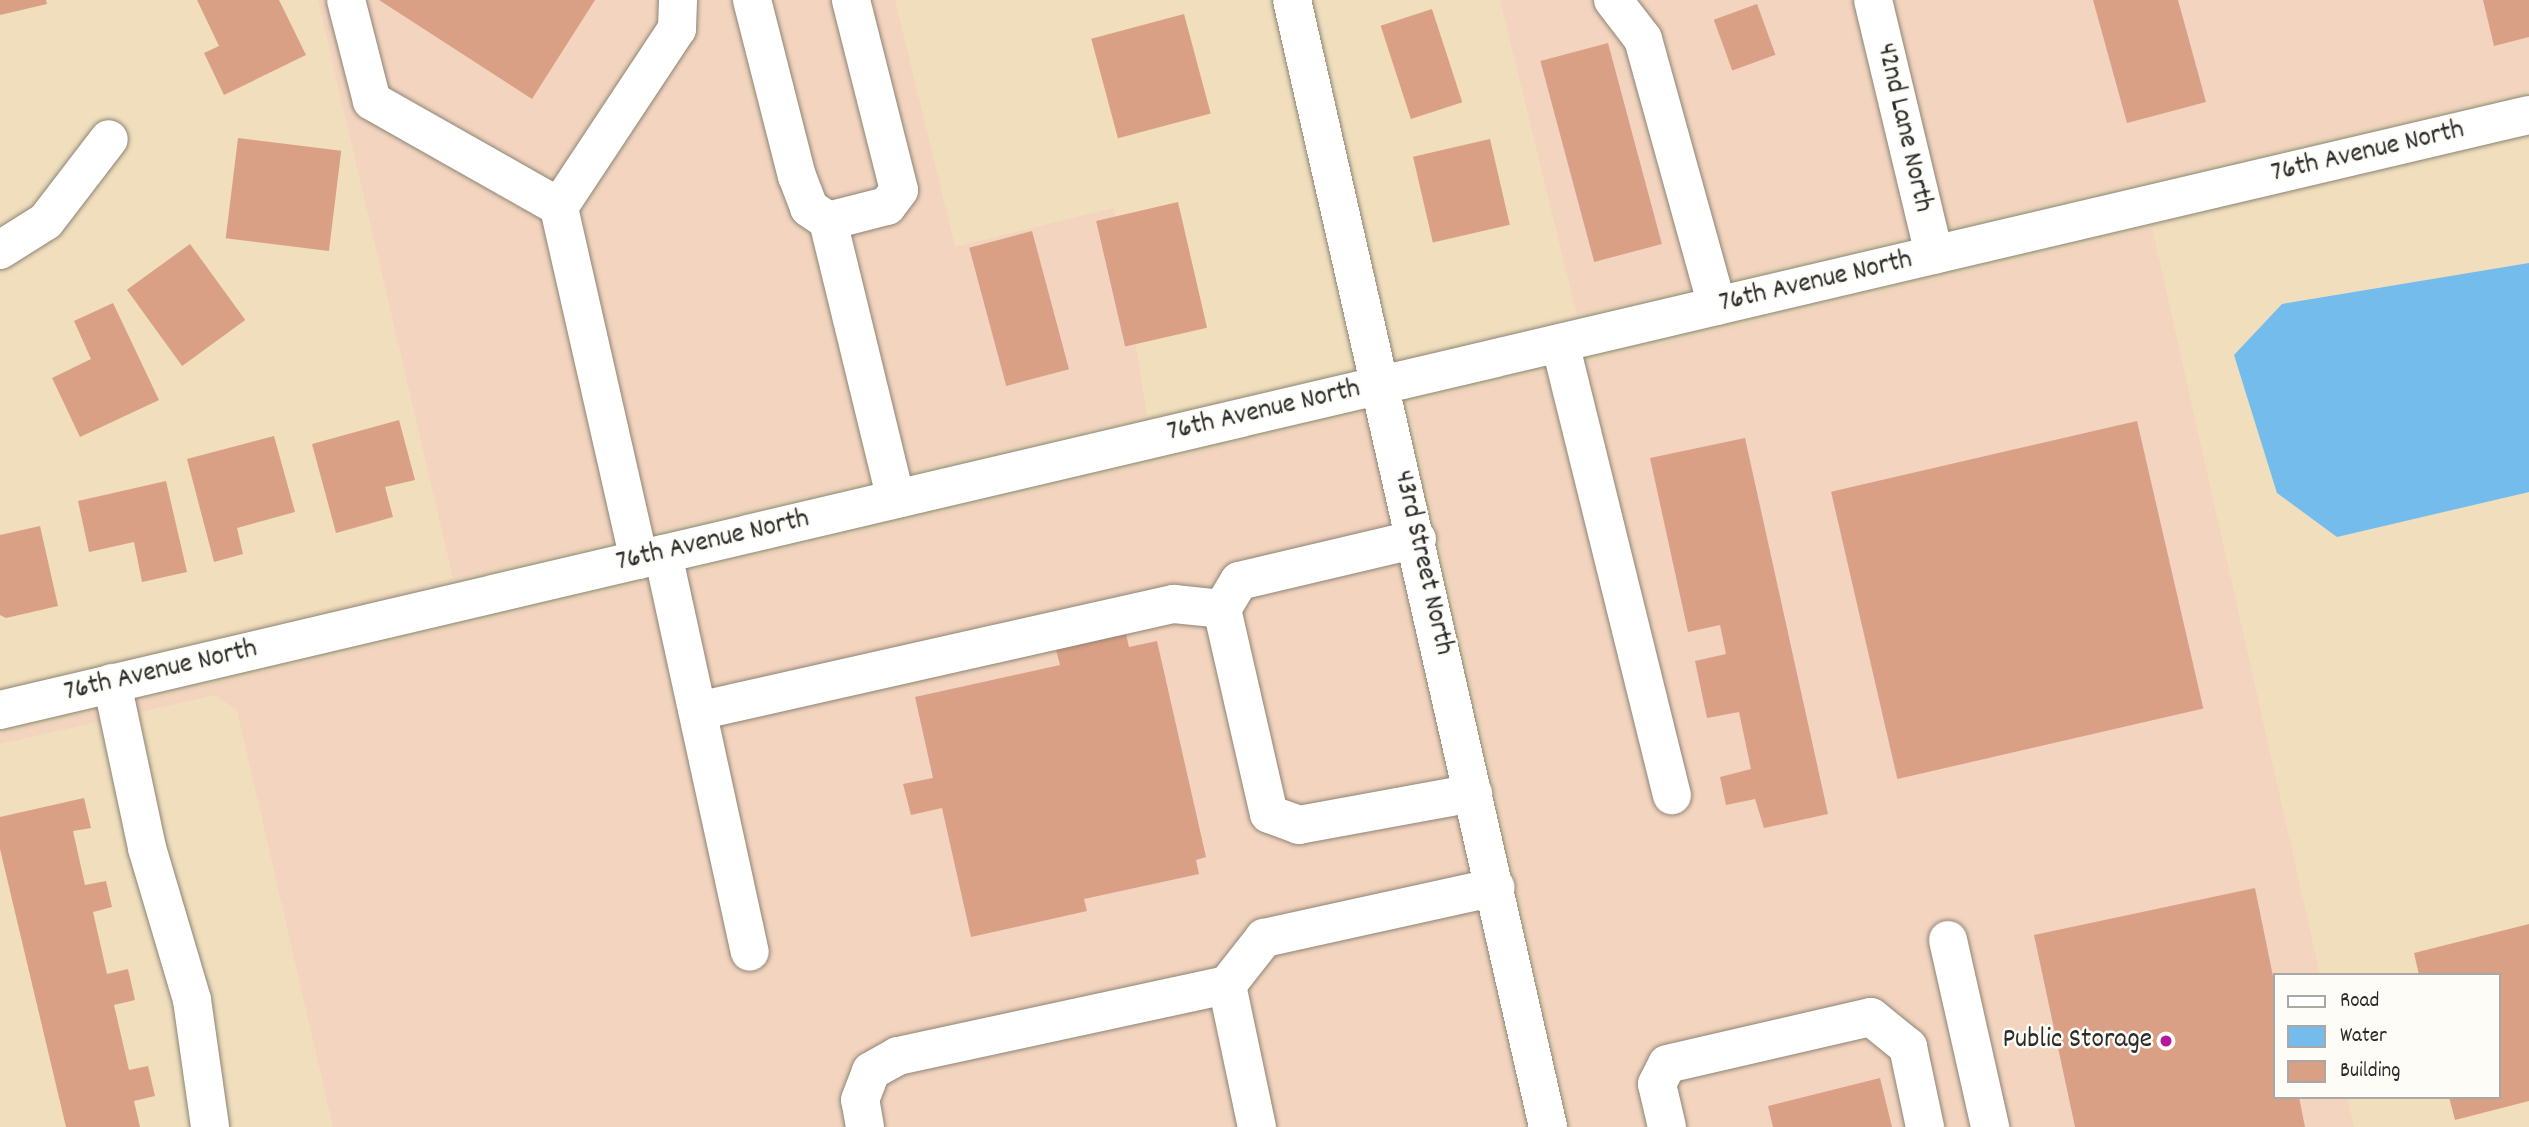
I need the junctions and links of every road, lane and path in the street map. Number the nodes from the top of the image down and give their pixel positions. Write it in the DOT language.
graph roads {
  1 [pos="346,0"];
  2 [pos="678,0"];
  3 [pos="752,0"];
  4 [pos="851,0"];
  5 [pos="1292,0"];
  6 [pos="1613,0"];
  7 [pos="1873,0"];
  8 [pos="2529,115"];
  9 [pos="109,139"];
  10 [pos="559,207"];
  11 [pos="828,221"];
  12 [pos="0,250"];
  13 [pos="1934,255"];
  14 [pos="1717,306"];
  15 [pos="1560,343"];
  16 [pos="1382,385"];
  17 [pos="896,499"];
  18 [pos="1417,539"];
  19 [pos="651,557"];
  20 [pos="1222,609"];
  21 [pos="112,683"];
  22 [pos="0,710"];
  23 [pos="698,711"];
  24 [pos="1474,793"];
  25 [pos="1672,795"];
  26 [pos="1495,887"];
  27 [pos="1948,940"];
  28 [pos="750,952"];
  29 [pos="1227,985"];
  30 [pos="210,1127"];
  31 [pos="865,1127"];
  32 [pos="1257,1127"];
  33 [pos="1548,1127"];
  34 [pos="1667,1127"];
  35 [pos="1925,1127"];
  36 [pos="1990,1127"];
  1 -- 10 [label="street"];
  2 -- 10 [label="street"];
  3 -- 11 [label="street"];
  4 -- 11 [label="street"];
  5 -- 16 [label="street, 43rd Street North"];
  6 -- 14 [label="street"];
  7 -- 13 [label="street, 42nd Lane North"];
  8 -- 13 [label="street, 76th Avenue North"];
  9 -- 12 [label="street"];
  10 -- 19 [label="street"];
  11 -- 17 [label="street"];
  13 -- 14 [label="street, 76th Avenue North"];
  14 -- 15 [label="street, 76th Avenue North"];
  15 -- 16 [label="street, 76th Avenue North"];
  15 -- 25 [label="street"];
  16 -- 17 [label="street, 76th Avenue North"];
  16 -- 18 [label="street, 43rd Street North"];
  17 -- 19 [label="street, 76th Avenue North"];
  18 -- 20 [label="street"];
  18 -- 24 [label="street, 43rd Street North"];
  19 -- 21 [label="street, 76th Avenue North"];
  19 -- 23 [label="street"];
  20 -- 23 [label="street"];
  20 -- 24 [label="street"];
  21 -- 22 [label="street, 76th Avenue North"];
  21 -- 30 [label="street"];
  23 -- 28 [label="street"];
  24 -- 26 [label="street, 43rd Street North"];
  26 -- 29 [label="street"];
  26 -- 33 [label="street, 43rd Street North"];
  27 -- 36 [label="street"];
  29 -- 31 [label="street"];
  29 -- 32 [label="street"];
  34 -- 35 [label="street"];
}
